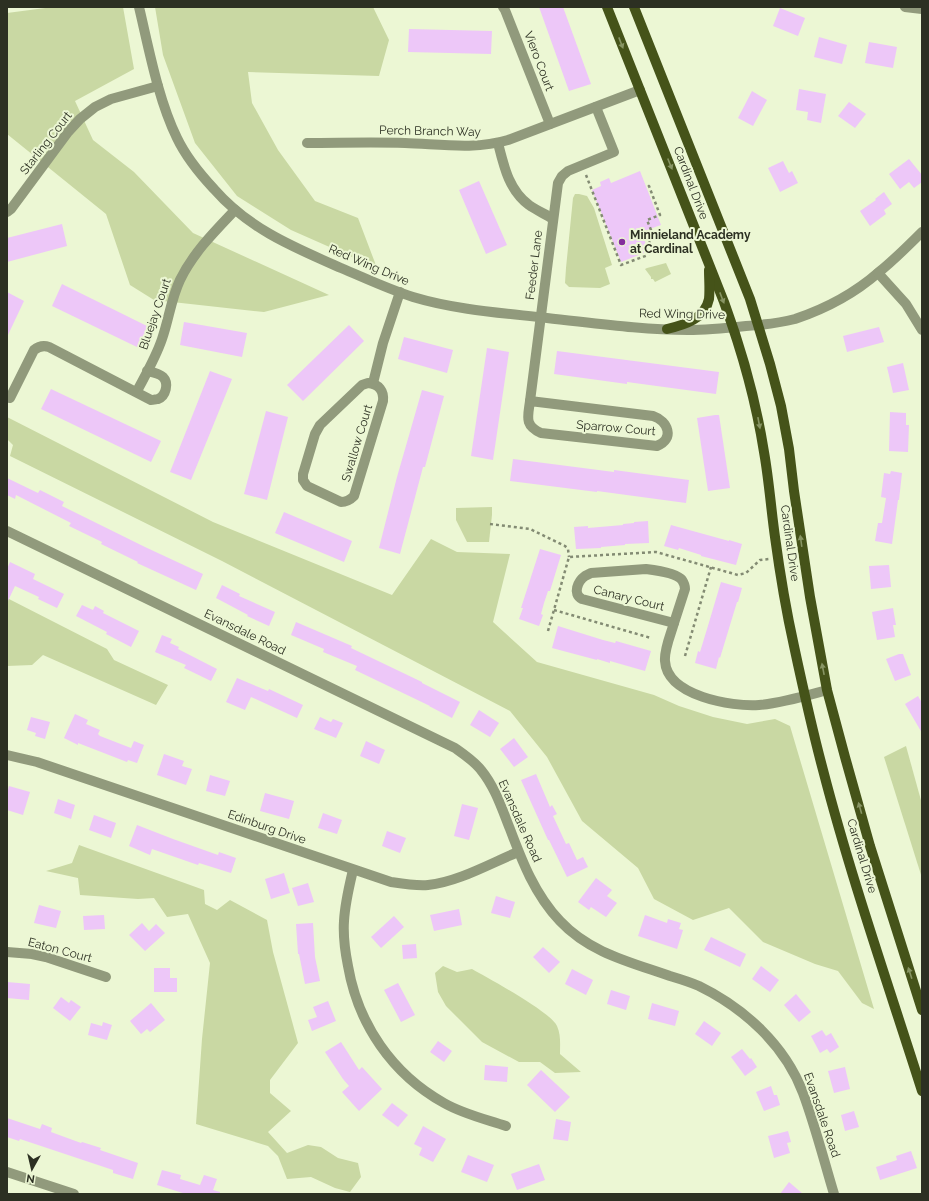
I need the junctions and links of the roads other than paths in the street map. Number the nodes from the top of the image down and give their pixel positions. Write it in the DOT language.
graph roads {
  1 [pos="139,7"];
  2 [pos="503,7"];
  3 [pos="607,7"];
  4 [pos="634,7"];
  5 [pos="158,86"];
  6 [pos="640,90"];
  7 [pos="596,107"];
  8 [pos="550,124"];
  9 [pos="307,143"];
  10 [pos="498,143"];
  11 [pos="235,210"];
  12 [pos="7,212"];
  13 [pos="553,219"];
  14 [pos="922,232"];
  15 [pos="709,264"];
  16 [pos="878,273"];
  17 [pos="400,292"];
  18 [pos="541,317"];
  19 [pos="758,325"];
  20 [pos="733,328"];
  21 [pos="667,329"];
  22 [pos="922,330"];
  23 [pos="147,371"];
  24 [pos="373,383"];
  25 [pos="137,392"];
  26 [pos="10,398"];
  27 [pos="530,401"];
  28 [pos="7,531"];
  29 [pos="674,623"];
  30 [pos="827,690"];
  31 [pos="805,696"];
  32 [pos="7,755"];
  33 [pos="518,852"];
  34 [pos="353,870"];
  35 [pos="7,952"];
  36 [pos="106,977"];
  37 [pos="922,1010"];
  38 [pos="922,1091"];
  39 [pos="506,1126"];
  40 [pos="7,1172"];
  41 [pos="74,1194"];
  42 [pos="834,1194"];
  1 -- 5 [label="street, Red Wing Drive"];
  2 -- 8 [label="street, Viero Court"];
  3 -- 6 [label="main road, Cardinal Drive, one-way"];
  4 -- 19 [label="main road, Cardinal Drive"];
  5 -- 11 [label="street, Red Wing Drive"];
  5 -- 12 [label="street, Starling Court"];
  6 -- 7 [label="street, Perch Branch Way"];
  6 -- 15 [label="main road, Cardinal Drive, one-way"];
  7 -- 8 [label="street, Perch Branch Way"];
  7 -- 13 [label="street"];
  8 -- 10 [label="street, Perch Branch Way"];
  9 -- 10 [label="street, Perch Branch Way"];
  10 -- 13 [label="street, Feeder Lane"];
  11 -- 17 [label="street, Red Wing Drive"];
  11 -- 23 [label="street, Bluejay Court"];
  13 -- 18 [label="street, Feeder Lane"];
  14 -- 16 [label="street, Red Wing Drive"];
  15 -- 20 [label="main road, Cardinal Drive, one-way"];
  15 -- 21 [label="main road"];
  16 -- 19 [label="street, Red Wing Drive"];
  16 -- 22 [label="street"];
  17 -- 18 [label="street, Red Wing Drive"];
  17 -- 24 [label="street"];
  18 -- 21 [label="street, Red Wing Drive"];
  18 -- 27 [label="street, Sparrow Court"];
  19 -- 20 [label="street, Red Wing Drive"];
  30 -- 19 [label="main road, Cardinal Drive, one-way"];
  20 -- 21 [label="street, Red Wing Drive"];
  20 -- 31 [label="main road, Cardinal Drive, one-way"];
  23 -- 25 [label="street, Bluejay Court"];
  23 -- 25 [label="street"];
  24 -- 24 [label="street, Swallow Court"];
  25 -- 26 [label="street"];
  27 -- 27 [label="street, Sparrow Court"];
  28 -- 33 [label="street, Evansdale Road"];
  29 -- 29 [label="street, Canary Court"];
  29 -- 31 [label="street, Canary Court"];
  30 -- 31 [label="street, Canary Court"];
  37 -- 30 [label="main road, Cardinal Drive, one-way"];
  31 -- 38 [label="main road, Cardinal Drive"];
  32 -- 34 [label="street, Edinburg Drive"];
  33 -- 34 [label="street, Edinburg Drive"];
  33 -- 42 [label="street, Evansdale Road"];
  34 -- 39 [label="street"];
  35 -- 36 [label="street, Eaton Court"];
  40 -- 41 [label="street"];
}
